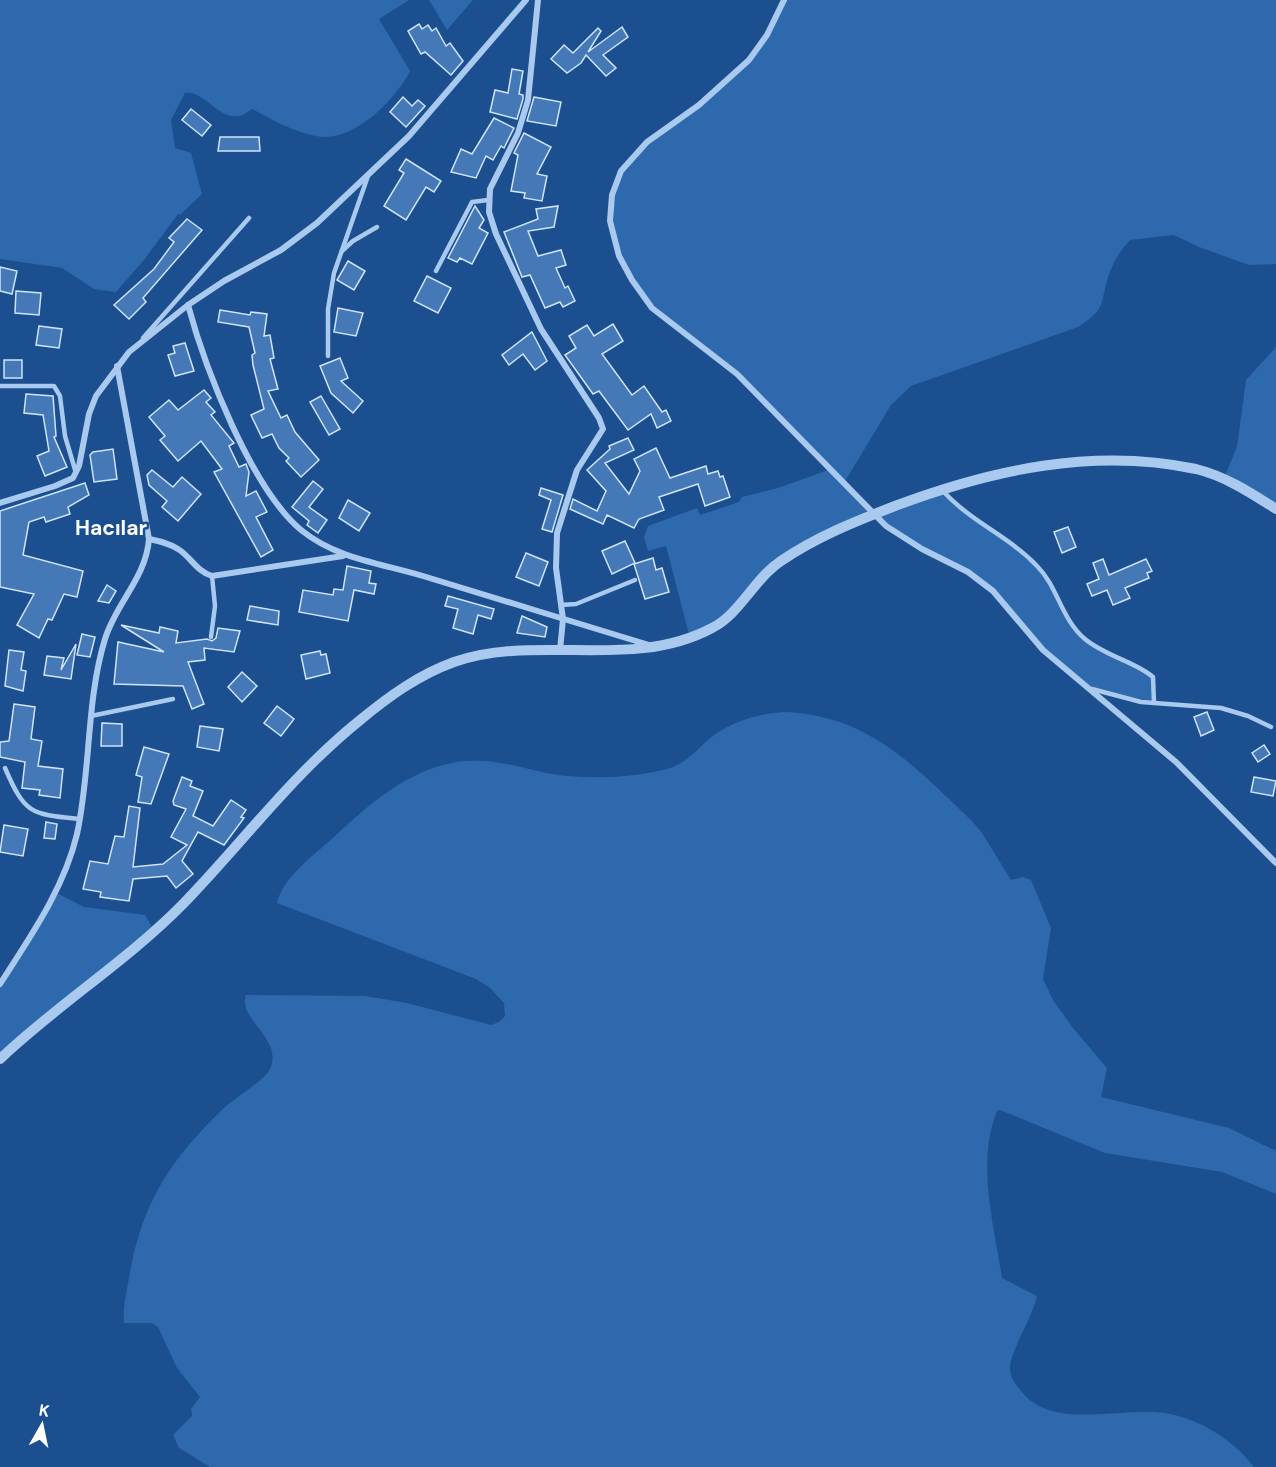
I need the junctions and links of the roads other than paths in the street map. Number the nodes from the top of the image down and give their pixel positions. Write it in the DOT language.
graph roads {
  1 [pos="526,0"];
  2 [pos="538,0"];
  3 [pos="784,0"];
  4 [pos="369,173"];
  5 [pos="488,200"];
  6 [pos="249,218"];
  7 [pos="377,227"];
  8 [pos="340,253"];
  9 [pos="436,271"];
  10 [pos="188,305"];
  11 [pos="143,338"];
  12 [pos="328,356"];
  13 [pos="117,366"];
  14 [pos="0,386"];
  15 [pos="76,473"];
  16 [pos="942,489"];
  17 [pos="0,503"];
  18 [pos="1276,509"];
  19 [pos="874,514"];
  20 [pos="149,539"];
  21 [pos="344,556"];
  22 [pos="212,576"];
  23 [pos="635,580"];
  24 [pos="561,605"];
  25 [pos="563,619"];
  26 [pos="211,637"];
  27 [pos="655,646"];
  28 [pos="560,650"];
  29 [pos="1087,688"];
  30 [pos="173,699"];
  31 [pos="1154,703"];
  32 [pos="91,716"];
  33 [pos="1271,727"];
  34 [pos="5,768"];
  35 [pos="79,819"];
  36 [pos="1276,863"];
  37 [pos="0,984"];
  38 [pos="0,1059"];
  1 -- 4 [label="street"];
  2 -- 5 [label="street"];
  3 -- 19 [label="street"];
  4 -- 8 [label="lane"];
  4 -- 10 [label="street"];
  5 -- 9 [label="lane"];
  5 -- 24 [label="street"];
  6 -- 11 [label="lane"];
  7 -- 8 [label="lane"];
  8 -- 12 [label="lane"];
  10 -- 11 [label="street"];
  10 -- 21 [label="street"];
  11 -- 13 [label="street"];
  13 -- 15 [label="street"];
  13 -- 20 [label="street"];
  14 -- 15 [label="lane"];
  15 -- 17 [label="street"];
  16 -- 18 [label="street"];
  16 -- 19 [label="street"];
  16 -- 31 [label="lane"];
  19 -- 27 [label="street"];
  19 -- 29 [label="street"];
  20 -- 22 [label="street"];
  20 -- 32 [label="street"];
  21 -- 22 [label="street"];
  21 -- 25 [label="street"];
  22 -- 26 [label="lane"];
  23 -- 24 [label="lane"];
  24 -- 25 [label="street"];
  25 -- 27 [label="street"];
  25 -- 28 [label="street"];
  27 -- 28 [label="street"];
  28 -- 38 [label="street"];
  29 -- 31 [label="lane"];
  29 -- 36 [label="street"];
  30 -- 32 [label="lane"];
  31 -- 33 [label="lane"];
  32 -- 35 [label="street"];
  34 -- 35 [label="lane"];
  35 -- 37 [label="street"];
}
